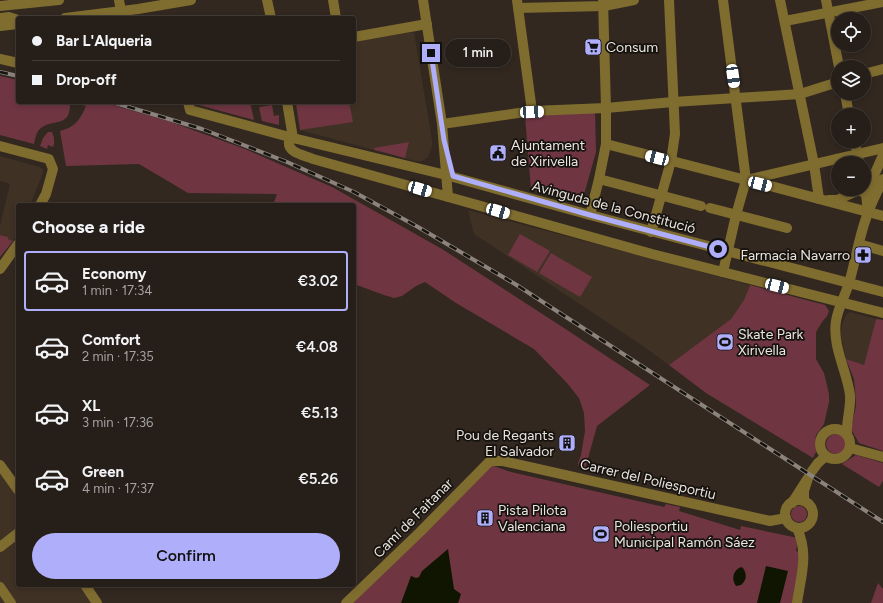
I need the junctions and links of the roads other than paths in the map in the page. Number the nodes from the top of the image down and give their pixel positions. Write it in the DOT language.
graph roads {
  1 [pos="59,0"];
  2 [pos="119,0"];
  3 [pos="191,0"];
  4 [pos="267,0"];
  5 [pos="334,0"];
  6 [pos="423,0"];
  7 [pos="634,0"];
  8 [pos="669,0"];
  9 [pos="723,0"];
  10 [pos="780,0"];
  11 [pos="826,0"];
  12 [pos="883,2"];
  13 [pos="604,3"];
  14 [pos="517,4"];
  15 [pos="14,5"];
  16 [pos="0,6"];
  17 [pos="131,10"];
  18 [pos="0,12"];
  19 [pos="828,13"];
  20 [pos="82,16"];
  21 [pos="271,16"];
  22 [pos="336,16"];
  23 [pos="0,18"];
  24 [pos="16,19"];
  25 [pos="785,21"];
  26 [pos="16,24"];
  27 [pos="427,24"];
  28 [pos="0,26"];
  29 [pos="356,37"];
  30 [pos="0,59"];
  31 [pos="838,60"];
  32 [pos="16,63"];
  33 [pos="883,69"];
  34 [pos="871,72"];
  35 [pos="831,84"];
  36 [pos="800,94"];
  37 [pos="736,99"];
  38 [pos="673,102"];
  39 [pos="188,104"];
  40 [pos="287,104"];
  41 [pos="606,108"];
  42 [pos="532,112"];
  43 [pos="442,124"];
  44 [pos="293,138"];
  45 [pos="444,140"];
  46 [pos="316,143"];
  47 [pos="606,144"];
  48 [pos="0,146"];
  49 [pos="883,148"];
  50 [pos="883,155"];
  51 [pos="865,156"];
  52 [pos="313,159"];
  53 [pos="671,161"];
  54 [pos="831,162"];
  55 [pos="814,164"];
  56 [pos="432,171"];
  57 [pos="451,176"];
  58 [pos="871,178"];
  59 [pos="599,179"];
  60 [pos="883,179"];
  61 [pos="746,180"];
  62 [pos="662,196"];
  63 [pos="845,196"];
  64 [pos="866,196"];
  65 [pos="451,198"];
  66 [pos="819,199"];
  67 [pos="41,203"];
  68 [pos="868,213"];
  69 [pos="590,215"];
  70 [pos="736,215"];
  71 [pos="883,216"];
  72 [pos="787,228"];
  73 [pos="651,232"];
  74 [pos="859,244"];
  75 [pos="16,247"];
  76 [pos="883,251"];
  77 [pos="728,252"];
  78 [pos="0,269"];
  79 [pos="723,272"];
  80 [pos="849,283"];
  81 [pos="883,292"];
  82 [pos="842,303"];
  83 [pos="883,313"];
  84 [pos="848,416"];
  85 [pos="836,429"];
  86 [pos="847,435"];
  87 [pos="850,448"];
  88 [pos="826,456"];
  89 [pos="883,456"];
  90 [pos="504,461"];
  91 [pos="0,465"];
  92 [pos="812,471"];
  93 [pos="16,487"];
  94 [pos="804,501"];
  95 [pos="792,503"];
  96 [pos="786,518"];
  97 [pos="811,521"];
  98 [pos="797,528"];
  99 [pos="16,535"];
  100 [pos="0,547"];
  101 [pos="804,551"];
  102 [pos="0,587"];
  103 [pos="86,587"];
  104 [pos="11,603"];
  105 [pos="97,603"];
  106 [pos="346,603"];
  107 [pos="797,603"];
  1 -- 15 [label="street"];
  2 -- 17 [label="street"];
  3 -- 17 [label="street"];
  4 -- 21 [label="street"];
  5 -- 22 [label="street"];
  6 -- 27 [label="street"];
  7 -- 13 [label="street"];
  8 -- 38 [label="street"];
  9 -- 37 [label="street"];
  10 -- 25 [label="street"];
  11 -- 19 [label="street"];
  12 -- 19 [label="street"];
  13 -- 14 [label="street"];
  13 -- 41 [label="street"];
  14 -- 42 [label="street"];
  15 -- 16 [label="street"];
  15 -- 18 [label="street"];
  17 -- 20 [label="street"];
  19 -- 25 [label="street"];
  19 -- 31 [label="street"];
  23 -- 24 [label="street"];
  25 -- 36 [label="street"];
  26 -- 28 [label="street"];
  27 -- 29 [label="street"];
  27 -- 43 [label="street"];
  30 -- 32 [label="street"];
  33 -- 34 [label="street"];
  35 -- 36 [label="street"];
  36 -- 37 [label="street"];
  36 -- 55 [label="street"];
  37 -- 38 [label="street"];
  37 -- 61 [label="street"];
  38 -- 41 [label="street"];
  38 -- 53 [label="street"];
  39 -- 44 [label="street, Avinguda de la Constitució"];
  40 -- 44 [label="street"];
  41 -- 42 [label="street"];
  41 -- 47 [label="street"];
  42 -- 43 [label="street"];
  43 -- 45 [label="street"];
  44 -- 46 [label="street, Avinguda de la Constitució"];
  44 -- 52 [label="street"];
  45 -- 56 [label="street"];
  45 -- 57 [label="street"];
  46 -- 52 [label="street"];
  46 -- 56 [label="street, Avinguda de la Constitució"];
  47 -- 53 [label="street"];
  47 -- 59 [label="street"];
  48 -- 67 [label="street"];
  49 -- 51 [label="street"];
  50 -- 58 [label="street"];
  52 -- 65 [label="street"];
  53 -- 61 [label="street"];
  53 -- 62 [label="street"];
  54 -- 55 [label="street"];
  55 -- 61 [label="street"];
  55 -- 66 [label="street"];
  56 -- 57 [label="street, Avinguda de la Constitució"];
  57 -- 65 [label="street"];
  57 -- 69 [label="street, Avinguda de la Constitució"];
  59 -- 62 [label="street"];
  59 -- 69 [label="street"];
  60 -- 68 [label="street"];
  61 -- 66 [label="street"];
  61 -- 70 [label="street"];
  62 -- 70 [label="street"];
  62 -- 73 [label="street"];
  63 -- 66 [label="street"];
  64 -- 68 [label="street"];
  65 -- 79 [label="street"];
  66 -- 68 [label="street"];
  68 -- 71 [label="street"];
  68 -- 74 [label="street"];
  69 -- 73 [label="street, Avinguda de la Constitució"];
  70 -- 72 [label="street"];
  70 -- 77 [label="street"];
  73 -- 77 [label="street, Avinguda de la Constitució"];
  74 -- 76 [label="street"];
  74 -- 80 [label="street"];
  75 -- 78 [label="street"];
  77 -- 79 [label="street"];
  77 -- 80 [label="street, Avinguda de la Constitució"];
  79 -- 82 [label="street"];
  80 -- 81 [label="street, Avinguda de la Constitució"];
  80 -- 82 [label="street"];
  82 -- 83 [label="street"];
  82 -- 84 [label="street"];
  84 -- 85 [label="street"];
  84 -- 86 [label="street"];
  85 -- 86 [label="street"];
  85 -- 88 [label="street"];
  86 -- 87 [label="street"];
  87 -- 88 [label="street"];
  87 -- 89 [label="street"];
  88 -- 92 [label="street"];
  90 -- 96 [label="street, Carrer del Poliesportiu"];
  90 -- 106 [label="street, Camí de Faitanar"];
  91 -- 93 [label="street"];
  94 -- 95 [label="street"];
  94 -- 95 [label="street"];
  94 -- 97 [label="street"];
  95 -- 96 [label="street"];
  96 -- 98 [label="street"];
  97 -- 98 [label="street"];
  97 -- 101 [label="street"];
  98 -- 101 [label="street"];
  99 -- 100 [label="street"];
  101 -- 107 [label="street"];
  102 -- 104 [label="street"];
  103 -- 105 [label="street"];
}
